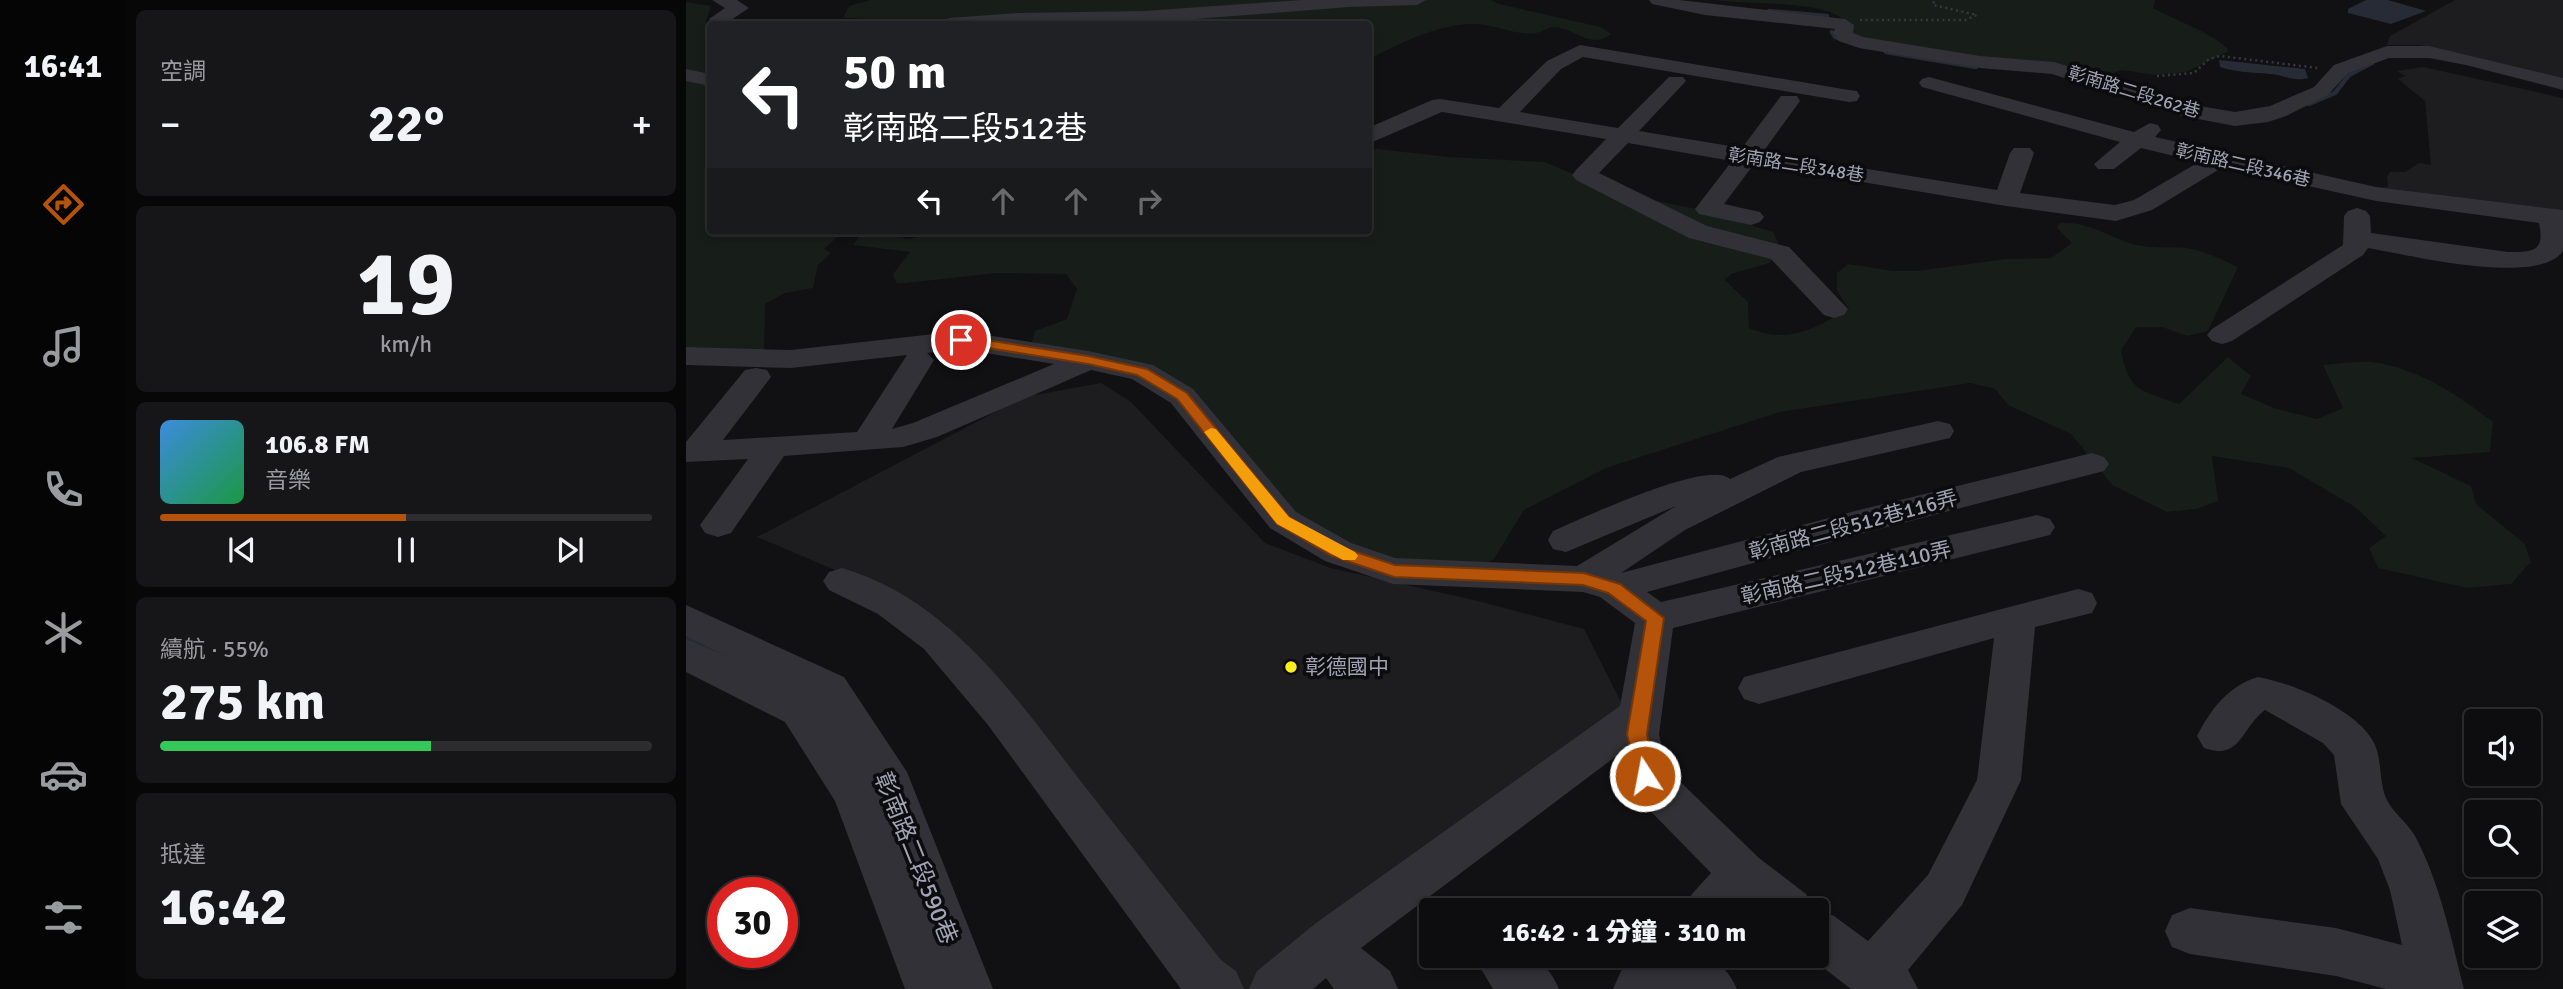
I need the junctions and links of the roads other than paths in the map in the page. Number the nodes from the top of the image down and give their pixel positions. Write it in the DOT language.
graph roads {
  1 [pos="721,0"];
  2 [pos="1417,0"];
  3 [pos="1658,0"];
  4 [pos="1684,0"];
  5 [pos="720,21"];
  6 [pos="990,21"];
  7 [pos="1845,22"];
  8 [pos="686,75"];
  9 [pos="707,79"];
  10 [pos="1676,81"];
  11 [pos="1929,83"];
  12 [pos="2563,84"];
  13 [pos="1849,96"];
  14 [pos="1789,102"];
  15 [pos="2000,102"];
  16 [pos="2174,112"];
  17 [pos="1504,116"];
  18 [pos="1979,116"];
  19 [pos="1372,135"];
  20 [pos="1624,136"];
  21 [pos="2138,139"];
  22 [pos="2022,153"];
  23 [pos="1748,156"];
  24 [pos="2219,160"];
  25 [pos="2376,194"];
  26 [pos="2006,199"];
  27 [pos="2075,207"];
  28 [pos="1751,217"];
  29 [pos="2557,217"];
  30 [pos="2358,239"];
  31 [pos="1833,309"];
  32 [pos="2222,335"];
  33 [pos="686,356"];
  34 [pos="919,360"];
  35 [pos="1088,360"];
  36 [pos="755,377"];
  37 [pos="1938,431"];
  38 [pos="868,442"];
  39 [pos="774,447"];
  40 [pos="691,452"];
  41 [pos="1790,464"];
  42 [pos="2092,464"];
  43 [pos="719,525"];
  44 [pos="2037,527"];
  45 [pos="1566,540"];
  46 [pos="842,582"];
  47 [pos="1599,584"];
  48 [pos="2078,603"];
  49 [pos="1655,618"];
  50 [pos="2016,618"];
  51 [pos="686,620"];
  52 [pos="686,654"];
  53 [pos="1759,688"];
  54 [pos="1641,714"];
  55 [pos="2219,736"];
  56 [pos="1742,873"];
  57 [pos="1720,898"];
  58 [pos="1773,898"];
  59 [pos="2190,931"];
  60 [pos="1829,942"];
  61 [pos="1882,982"];
  62 [pos="2437,983"];
  63 [pos="931,989"];
  64 [pos="967,989"];
  65 [pos="1218,989"];
  66 [pos="1275,989"];
  1 -- 5 [label="street"];
  2 -- 6 [label="street"];
  3 -- 7 [label="street, 彰南路二段262巷"];
  4 -- 7 [label="street"];
  7 -- 12 [label="street, 彰南路二段262巷"];
  8 -- 9 [label="street"];
  10 -- 20 [label="street"];
  11 -- 15 [label="street, 彰南路二段346巷"];
  13 -- 17 [label="street"];
  14 -- 23 [label="street"];
  15 -- 18 [label="street"];
  15 -- 21 [label="street, 彰南路二段346巷"];
  16 -- 21 [label="street"];
  17 -- 19 [label="street, 彰南路二段348巷"];
  17 -- 20 [label="street, 彰南路二段348巷"];
  20 -- 23 [label="street, 彰南路二段348巷"];
  20 -- 31 [label="street"];
  21 -- 24 [label="street, 彰南路二段346巷"];
  21 -- 27 [label="street"];
  22 -- 26 [label="street"];
  23 -- 26 [label="street, 彰南路二段348巷"];
  23 -- 28 [label="street"];
  24 -- 25 [label="street, 彰南路二段346巷"];
  24 -- 27 [label="street, 彰南路二段348巷"];
  25 -- 29 [label="street, 彰南路二段346巷"];
  25 -- 30 [label="street"];
  26 -- 27 [label="street, 彰南路二段348巷"];
  29 -- 30 [label="street"];
  30 -- 32 [label="street"];
  33 -- 35 [label="street, 彰南路二段512巷116弄"];
  34 -- 38 [label="street"];
  35 -- 38 [label="street"];
  35 -- 47 [label="street, 彰南路二段512巷116弄"];
  36 -- 40 [label="street"];
  37 -- 41 [label="street"];
  38 -- 39 [label="street"];
  39 -- 40 [label="street"];
  39 -- 43 [label="street"];
  41 -- 45 [label="street"];
  41 -- 47 [label="street"];
  42 -- 47 [label="street, 彰南路二段512巷116弄"];
  44 -- 49 [label="street, 彰南路二段512巷110弄"];
  46 -- 65 [label="street"];
  47 -- 49 [label="street"];
  48 -- 50 [label="street"];
  49 -- 54 [label="street"];
  50 -- 53 [label="street"];
  50 -- 61 [label="street"];
  51 -- 64 [label="street, 彰南路二段590巷"];
  52 -- 63 [label="street"];
  54 -- 56 [label="street"];
  54 -- 66 [label="street"];
  55 -- 62 [label="street"];
  56 -- 57 [label="street"];
  56 -- 58 [label="street"];
  59 -- 62 [label="street"];
  60 -- 61 [label="street"];
}
